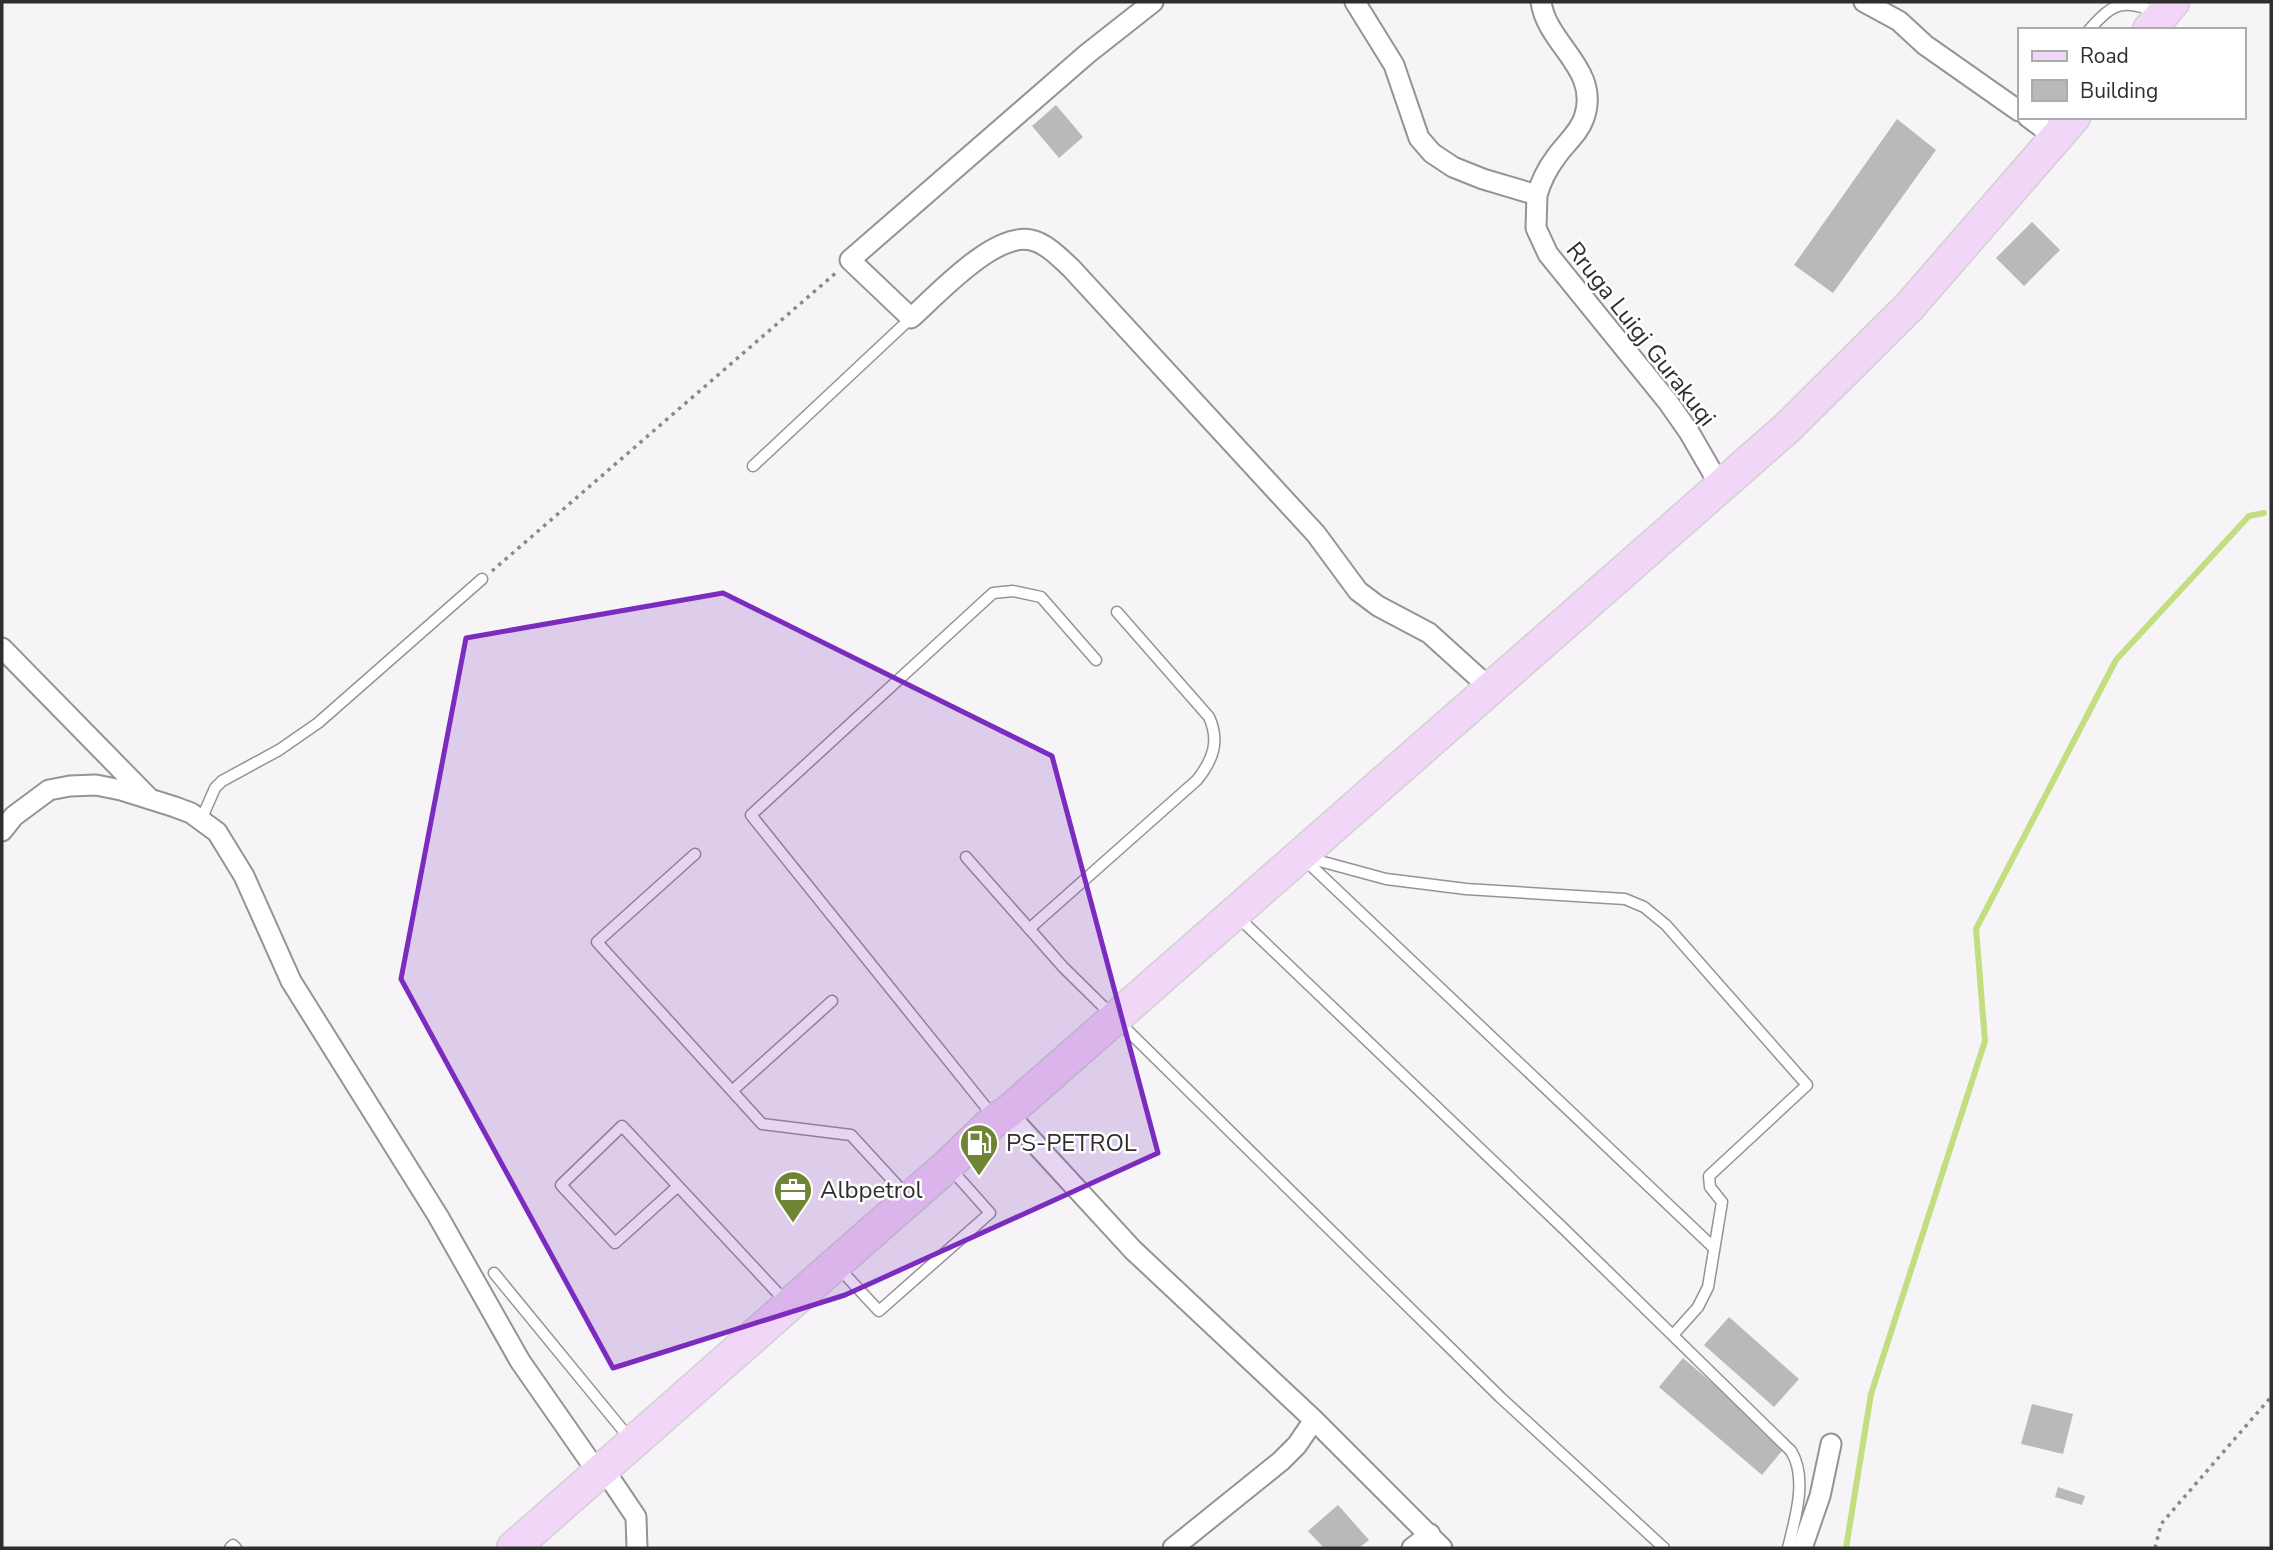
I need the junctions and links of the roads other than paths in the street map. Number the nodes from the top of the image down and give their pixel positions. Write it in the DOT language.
graph roads {
  1 [pos="1153,2"];
  2 [pos="1355,2"];
  3 [pos="1541,2"];
  4 [pos="1864,2"];
  5 [pos="2161,15"];
  6 [pos="2091,28"];
  7 [pos="2018,110"];
  8 [pos="2035,119"];
  9 [pos="2065,127"];
  10 [pos="1536,195"];
  11 [pos="911,318"];
  12 [pos="753,466"];
  13 [pos="1722,489"];
  14 [pos="482,579"];
  15 [pos="1117,612"];
  16 [pos="2,648"];
  17 [pos="1096,660"];
  18 [pos="1492,690"];
  19 [pos="148,797"];
  20 [pos="201,820"];
  21 [pos="2,831"];
  22 [pos="695,854"];
  23 [pos="1301,856"];
  24 [pos="966,857"];
  25 [pos="1235,915"];
  26 [pos="1029,929"];
  27 [pos="832,1002"];
  28 [pos="1115,1018"];
  29 [pos="732,1091"];
  30 [pos="1002,1116"];
  31 [pos="947,1166"];
  32 [pos="677,1187"];
  33 [pos="909,1199"];
  34 [pos="1714,1248"];
  35 [pos="836,1264"];
  36 [pos="494,1273"];
  37 [pos="789,1305"];
  38 [pos="1673,1335"];
  39 [pos="1314,1420"];
  40 [pos="633,1442"];
  41 [pos="1831,1444"];
  42 [pos="601,1470"];
  43 [pos="1436,1541"];
  44 [pos="230,1548"];
  45 [pos="236,1548"];
  46 [pos="513,1548"];
  47 [pos="637,1548"];
  48 [pos="1172,1548"];
  49 [pos="1412,1548"];
  50 [pos="1664,1548"];
  51 [pos="1788,1548"];
  52 [pos="1802,1548"];
  1 -- 11 [label="street"];
  2 -- 10 [label="street"];
  3 -- 10 [label="street"];
  4 -- 7 [label="street"];
  5 -- 6 [label="lane"];
  8 -- 9 [label="street"];
  9 -- 13 [label="main road"];
  10 -- 13 [label="street, Rruga Luigj Gurakuqi"];
  11 -- 12 [label="lane"];
  11 -- 18 [label="street"];
  13 -- 18 [label="main road"];
  14 -- 20 [label="lane"];
  15 -- 26 [label="lane"];
  16 -- 19 [label="street"];
  17 -- 30 [label="lane"];
  18 -- 23 [label="main road"];
  19 -- 20 [label="street"];
  19 -- 21 [label="street"];
  20 -- 42 [label="street"];
  22 -- 29 [label="lane"];
  23 -- 25 [label="main road"];
  23 -- 34 [label="lane"];
  23 -- 34 [label="lane"];
  24 -- 26 [label="lane"];
  25 -- 28 [label="main road"];
  25 -- 38 [label="lane"];
  26 -- 28 [label="lane"];
  27 -- 29 [label="lane"];
  28 -- 30 [label="main road"];
  28 -- 50 [label="lane"];
  29 -- 33 [label="lane"];
  30 -- 31 [label="main road"];
  30 -- 39 [label="street"];
  31 -- 33 [label="main road"];
  31 -- 35 [label="lane"];
  32 -- 32 [label="lane"];
  32 -- 37 [label="lane"];
  33 -- 35 [label="main road"];
  34 -- 38 [label="lane"];
  35 -- 37 [label="main road"];
  36 -- 40 [label="lane"];
  37 -- 40 [label="main road"];
  38 -- 51 [label="lane"];
  39 -- 43 [label="street"];
  39 -- 48 [label="street"];
  40 -- 42 [label="main road"];
  41 -- 52 [label="street"];
  42 -- 46 [label="main road"];
  42 -- 47 [label="street"];
  43 -- 49 [label="street"];
  44 -- 45 [label="lane"];
}
